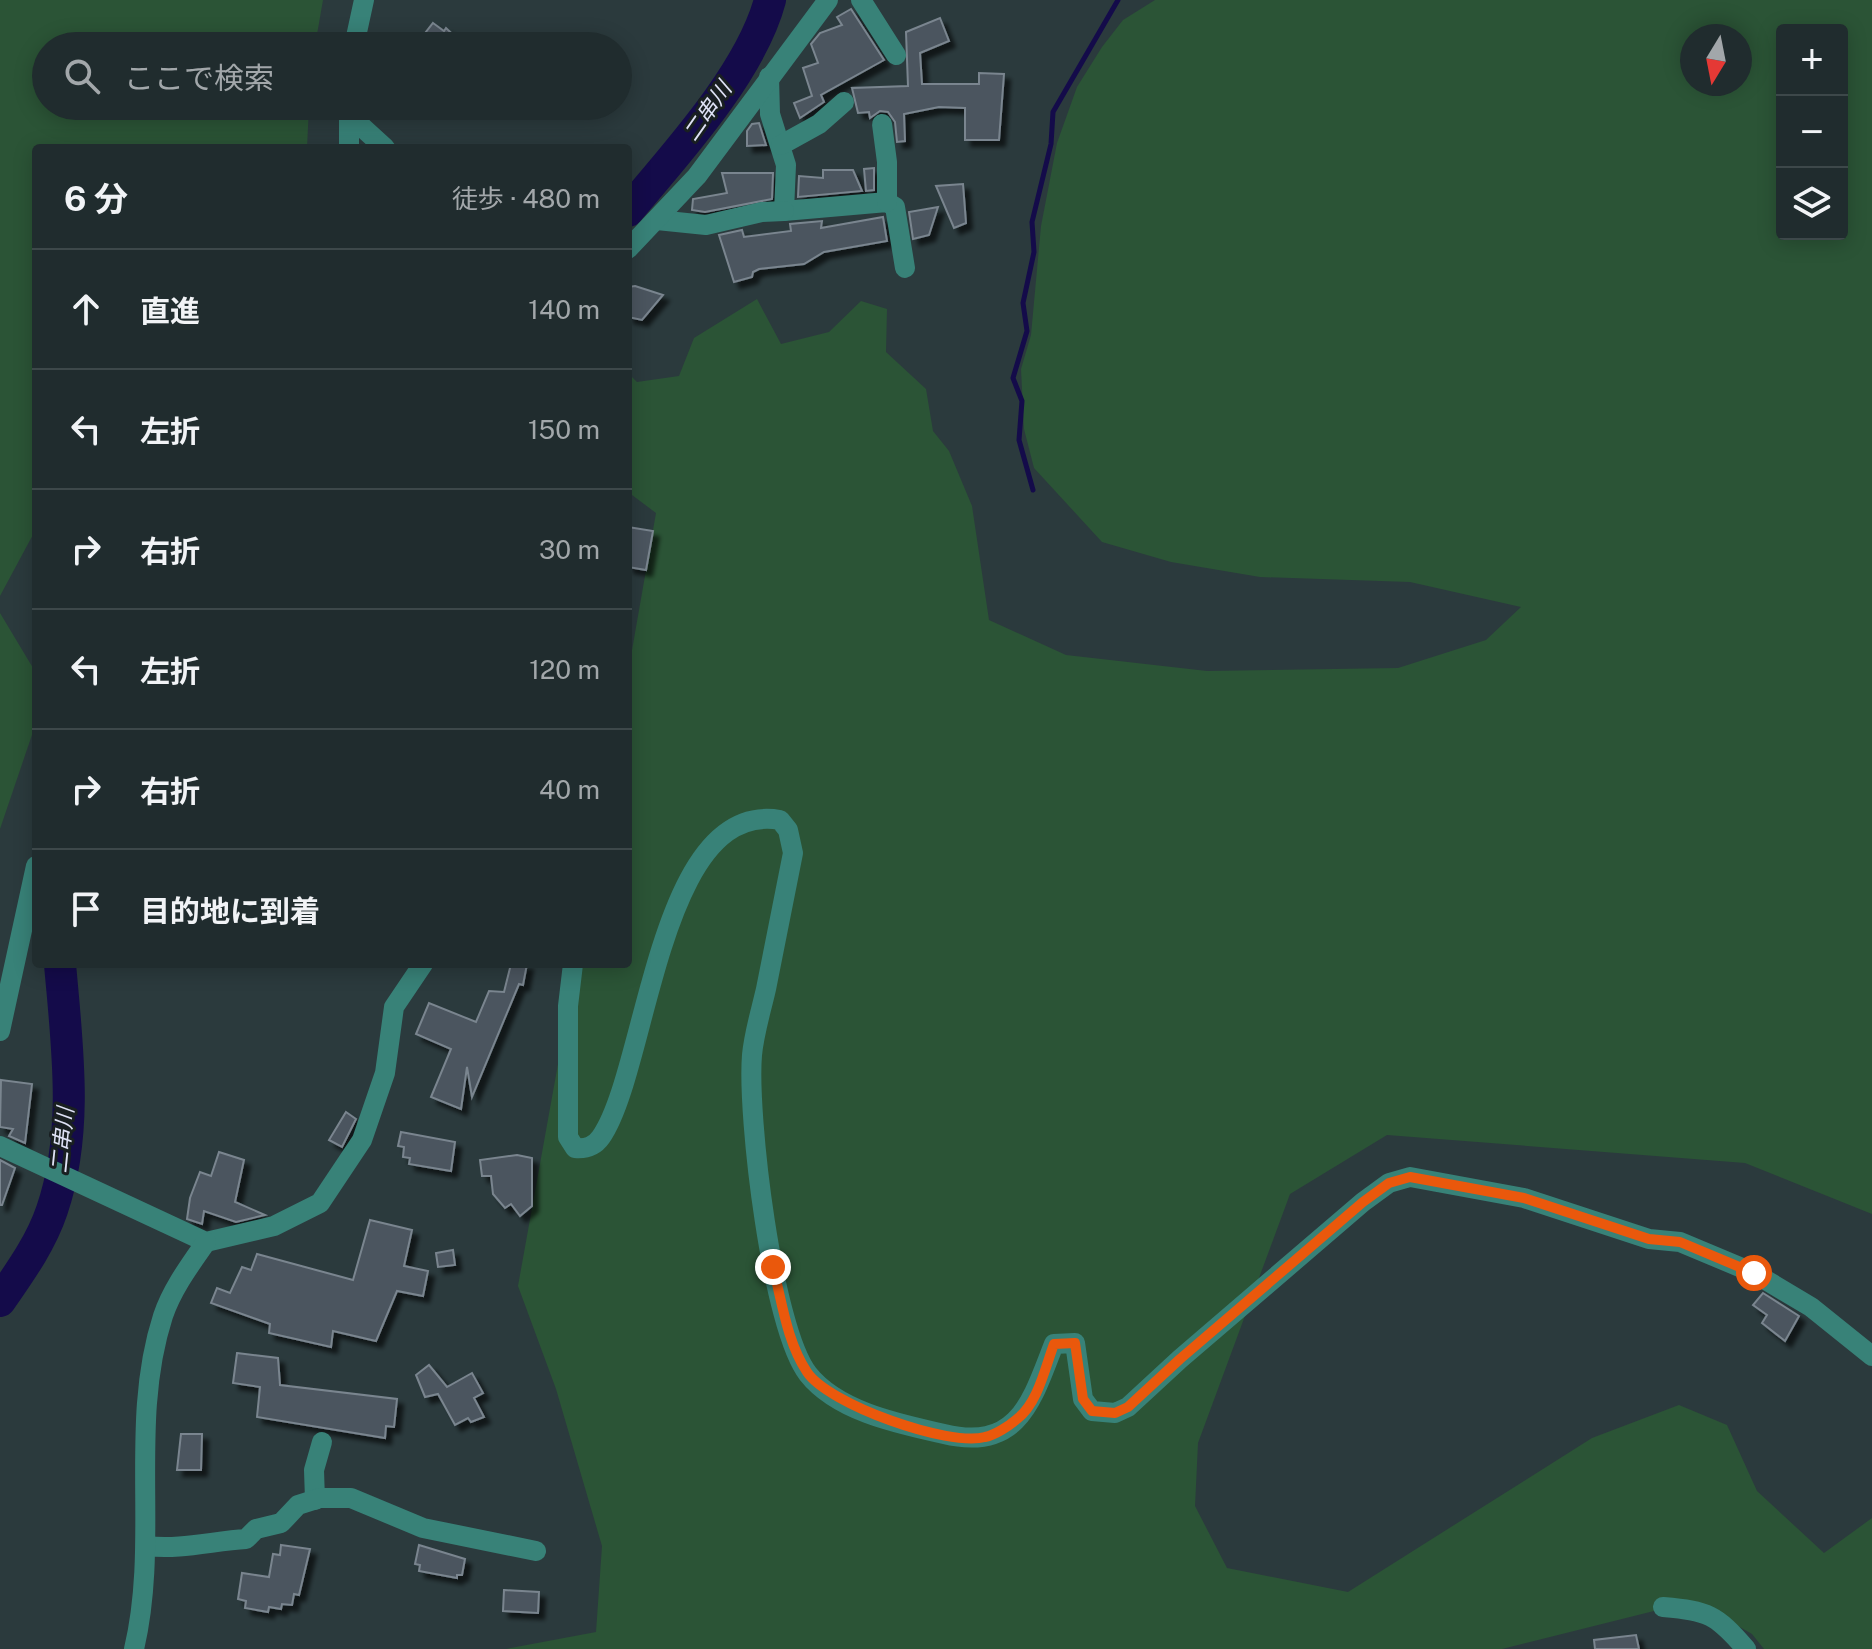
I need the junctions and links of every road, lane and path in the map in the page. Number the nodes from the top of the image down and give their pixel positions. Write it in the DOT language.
graph roads {
  1 [pos="364,0"];
  2 [pos="828,0"];
  3 [pos="861,0"];
  4 [pos="357,32"];
  5 [pos="896,55"];
  6 [pos="769,77"];
  7 [pos="844,102"];
  8 [pos="349,120"];
  9 [pos="358,120"];
  10 [pos="882,124"];
  11 [pos="349,144"];
  12 [pos="381,144"];
  13 [pos="781,145"];
  14 [pos="887,202"];
  15 [pos="784,211"];
  16 [pos="657,220"];
  17 [pos="632,245"];
  18 [pos="905,268"];
  19 [pos="32,884"];
  20 [pos="420,968"];
  21 [pos="573,968"];
  22 [pos="0,1031"];
  23 [pos="0,1146"];
  24 [pos="206,1242"];
  25 [pos="1872,1356"];
  26 [pos="322,1442"];
  27 [pos="315,1500"];
  28 [pos="147,1546"];
  29 [pos="536,1551"];
  30 [pos="1663,1607"];
  31 [pos="134,1649"];
  32 [pos="1746,1649"];
  1 -- 4 [label="street"];
  2 -- 6 [label="street"];
  3 -- 5 [label="street"];
  6 -- 13 [label="street"];
  6 -- 16 [label="street"];
  7 -- 13 [label="street"];
  8 -- 11 [label="street"];
  9 -- 12 [label="street"];
  10 -- 14 [label="street"];
  13 -- 15 [label="street"];
  14 -- 15 [label="street"];
  14 -- 18 [label="street"];
  15 -- 16 [label="street"];
  16 -- 17 [label="street"];
  19 -- 22 [label="street"];
  20 -- 24 [label="street"];
  21 -- 25 [label="street"];
  23 -- 24 [label="street"];
  24 -- 28 [label="street"];
  26 -- 27 [label="street"];
  27 -- 28 [label="street"];
  27 -- 29 [label="street"];
  28 -- 31 [label="street"];
  30 -- 32 [label="street"];
}
